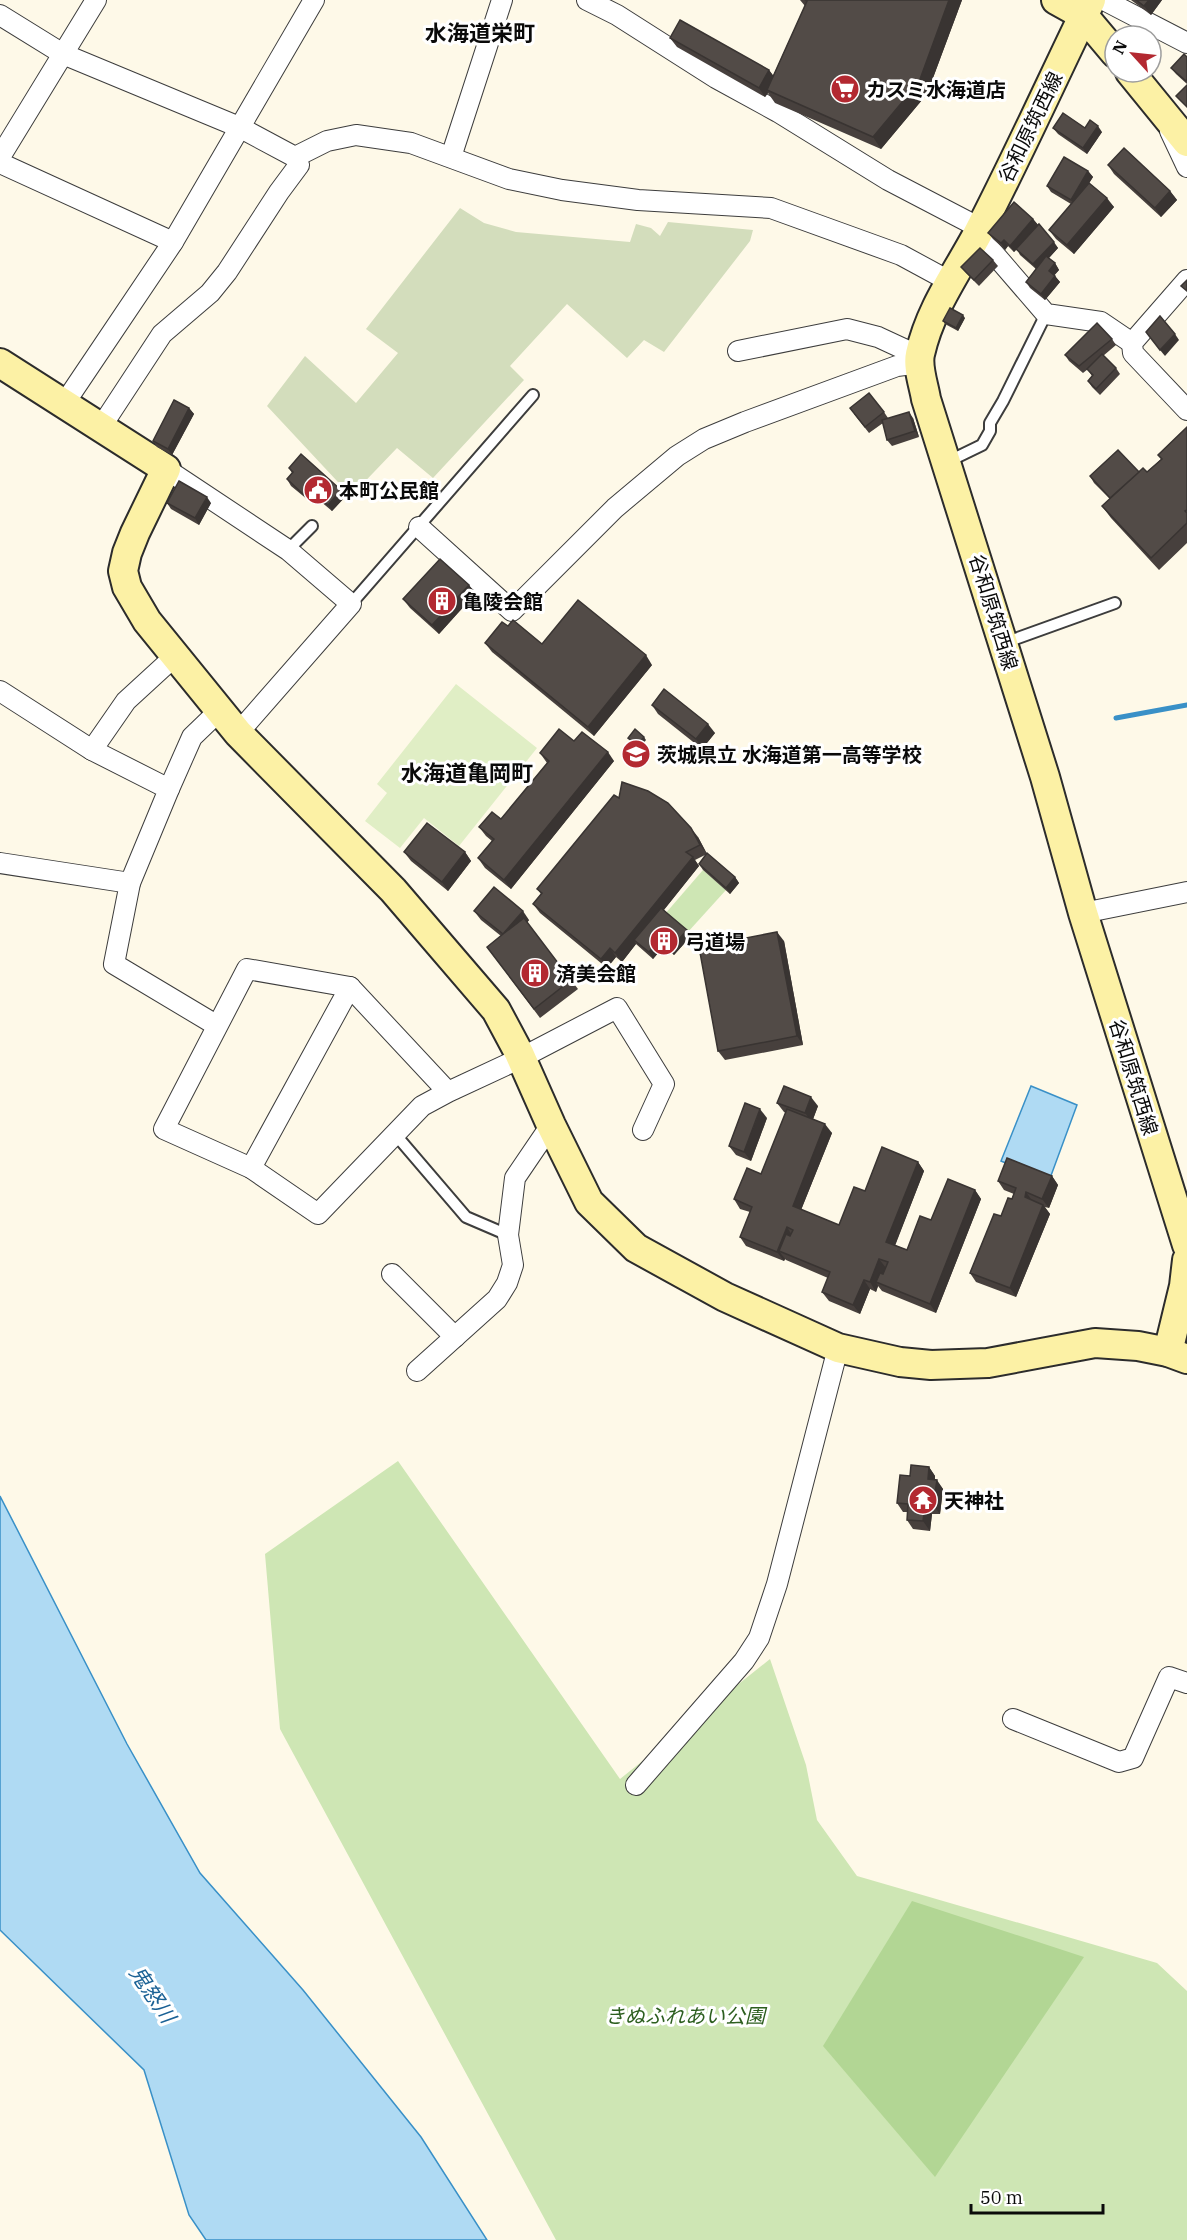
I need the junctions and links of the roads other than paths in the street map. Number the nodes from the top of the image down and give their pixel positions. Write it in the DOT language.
graph roads {
  1 [pos="96,0"];
  2 [pos="314,0"];
  3 [pos="502,0"];
  4 [pos="587,0"];
  5 [pos="1056,0"];
  6 [pos="1092,5"];
  7 [pos="620,7"];
  8 [pos="0,15"];
  9 [pos="1103,28"];
  10 [pos="1187,43"];
  11 [pos="63,54"];
  12 [pos="1140,84"];
  13 [pos="1158,105"];
  14 [pos="239,127"];
  15 [pos="1187,128"];
  16 [pos="1187,142"];
  17 [pos="451,157"];
  18 [pos="0,158"];
  19 [pos="0,162"];
  20 [pos="300,166"];
  21 [pos="1187,166"];
  22 [pos="979,231"];
  23 [pos="173,242"];
  24 [pos="1187,280"];
  25 [pos="949,281"];
  26 [pos="1046,314"];
  27 [pos="1132,343"];
  28 [pos="738,351"];
  29 [pos="919,360"];
  30 [pos="0,363"];
  31 [pos="533,395"];
  32 [pos="64,404"];
  33 [pos="1187,410"];
  34 [pos="101,427"];
  35 [pos="946,462"];
  36 [pos="166,469"];
  37 [pos="312,526"];
  38 [pos="419,527"];
  39 [pos="288,550"];
  40 [pos="1115,603"];
  41 [pos="351,604"];
  42 [pos="1004,643"];
  43 [pos="174,657"];
  44 [pos="0,691"];
  45 [pos="219,711"];
  46 [pos="238,733"];
  47 [pos="92,750"];
  48 [pos="169,789"];
  49 [pos="0,863"];
  50 [pos="130,883"];
  51 [pos="1187,892"];
  52 [pos="1083,913"];
  53 [pos="350,987"];
  54 [pos="216,1025"];
  55 [pos="522,1058"];
  56 [pos="448,1092"];
  57 [pos="551,1125"];
  58 [pos="643,1130"];
  59 [pos="395,1134"];
  60 [pos="251,1168"];
  61 [pos="508,1235"];
  62 [pos="1187,1245"];
  63 [pos="1187,1260"];
  64 [pos="392,1274"];
  65 [pos="455,1337"];
  66 [pos="838,1348"];
  67 [pos="1177,1355"];
  68 [pos="417,1371"];
  69 [pos="1187,1683"];
  70 [pos="1012,1719"];
  71 [pos="636,1785"];
  1 -- 11 [label="street"];
  2 -- 14 [label="street"];
  3 -- 17 [label="street"];
  4 -- 7 [label="street"];
  5 -- 6 [label="street"];
  6 -- 9 [label="street"];
  6 -- 10 [label="street"];
  6 -- 22 [label="street, 谷和原筑西線"];
  7 -- 22 [label="street"];
  8 -- 11 [label="street"];
  11 -- 14 [label="street"];
  11 -- 18 [label="street"];
  12 -- 13 [label="street"];
  13 -- 15 [label="street"];
  13 -- 16 [label="street"];
  13 -- 21 [label="street"];
  14 -- 20 [label="street"];
  14 -- 23 [label="street"];
  17 -- 20 [label="street"];
  17 -- 25 [label="street"];
  19 -- 23 [label="street"];
  20 -- 34 [label="street"];
  22 -- 25 [label="street, 谷和原筑西線"];
  22 -- 26 [label="street"];
  23 -- 32 [label="street"];
  24 -- 27 [label="street"];
  25 -- 29 [label="street, 谷和原筑西線"];
  26 -- 27 [label="street"];
  26 -- 35 [label="lane"];
  27 -- 33 [label="street"];
  28 -- 29 [label="street"];
  29 -- 35 [label="street, 谷和原筑西線"];
  29 -- 38 [label="street"];
  30 -- 32 [label="street"];
  31 -- 38 [label="lane"];
  32 -- 34 [label="street"];
  34 -- 36 [label="street"];
  35 -- 42 [label="street, 谷和原筑西線"];
  36 -- 39 [label="street"];
  36 -- 43 [label="street"];
  37 -- 39 [label="lane"];
  38 -- 41 [label="lane"];
  39 -- 41 [label="street"];
  40 -- 42 [label="lane"];
  41 -- 46 [label="street"];
  42 -- 52 [label="street, 谷和原筑西線"];
  43 -- 45 [label="street"];
  43 -- 47 [label="street"];
  44 -- 47 [label="street"];
  45 -- 46 [label="street"];
  45 -- 48 [label="street"];
  46 -- 55 [label="street"];
  47 -- 48 [label="street"];
  48 -- 50 [label="street"];
  49 -- 50 [label="street"];
  50 -- 54 [label="street"];
  51 -- 52 [label="street"];
  52 -- 62 [label="street, 谷和原筑西線"];
  53 -- 54 [label="street"];
  53 -- 56 [label="street"];
  53 -- 60 [label="street"];
  54 -- 60 [label="street"];
  55 -- 56 [label="street"];
  55 -- 57 [label="street"];
  55 -- 58 [label="street"];
  56 -- 59 [label="street"];
  57 -- 61 [label="street"];
  57 -- 66 [label="street"];
  59 -- 60 [label="street"];
  59 -- 61 [label="lane"];
  61 -- 65 [label="street"];
  63 -- 67 [label="street"];
  64 -- 65 [label="street"];
  65 -- 68 [label="street"];
  66 -- 67 [label="street"];
  66 -- 71 [label="street"];
  69 -- 70 [label="street"];
}
